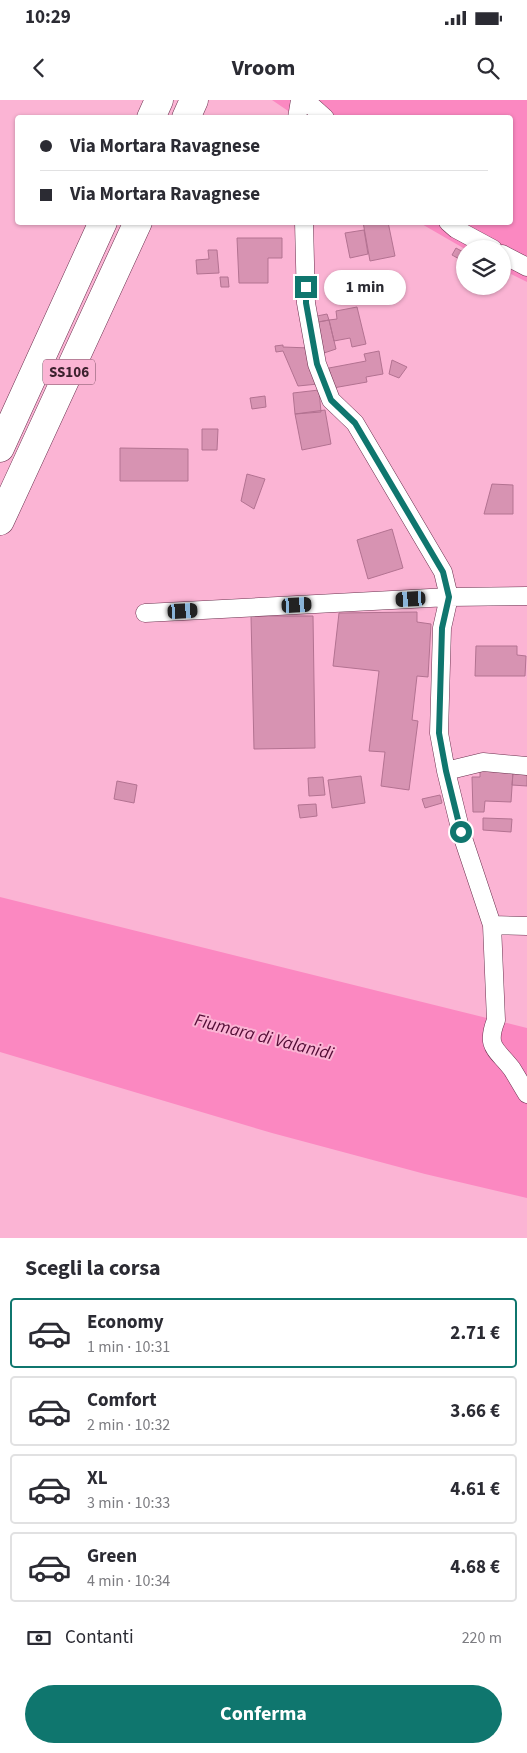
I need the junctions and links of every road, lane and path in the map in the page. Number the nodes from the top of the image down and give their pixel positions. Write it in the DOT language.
graph roads {
  1 [pos="159,100"];
  2 [pos="194,100"];
  3 [pos="300,100"];
  4 [pos="305,100"];
  5 [pos="152,115"];
  6 [pos="187,115"];
  7 [pos="298,115"];
  8 [pos="322,115"];
  9 [pos="102,225"];
  10 [pos="137,225"];
  11 [pos="304,225"];
  12 [pos="451,225"];
  13 [pos="476,240"];
  14 [pos="511,259"];
  15 [pos="527,267"];
  16 [pos="0,448"];
  17 [pos="0,521"];
  18 [pos="527,596"];
  19 [pos="449,597"];
  20 [pos="145,613"];
  21 [pos="527,766"];
  22 [pos="446,771"];
  23 [pos="492,925"];
  24 [pos="527,926"];
  25 [pos="527,1094"];
  1 -- 5 [label="highway"];
  2 -- 6 [label="highway"];
  3 -- 7 [label="street"];
  4 -- 8 [label="street"];
  9 -- 16 [label="highway, SS106"];
  10 -- 17 [label="highway, SS106"];
  11 -- 19 [label="street"];
  12 -- 13 [label="street"];
  14 -- 15 [label="street"];
  18 -- 19 [label="street"];
  19 -- 20 [label="street"];
  19 -- 22 [label="street"];
  21 -- 22 [label="street"];
  22 -- 23 [label="street"];
  23 -- 24 [label="street"];
  23 -- 25 [label="street"];
}
